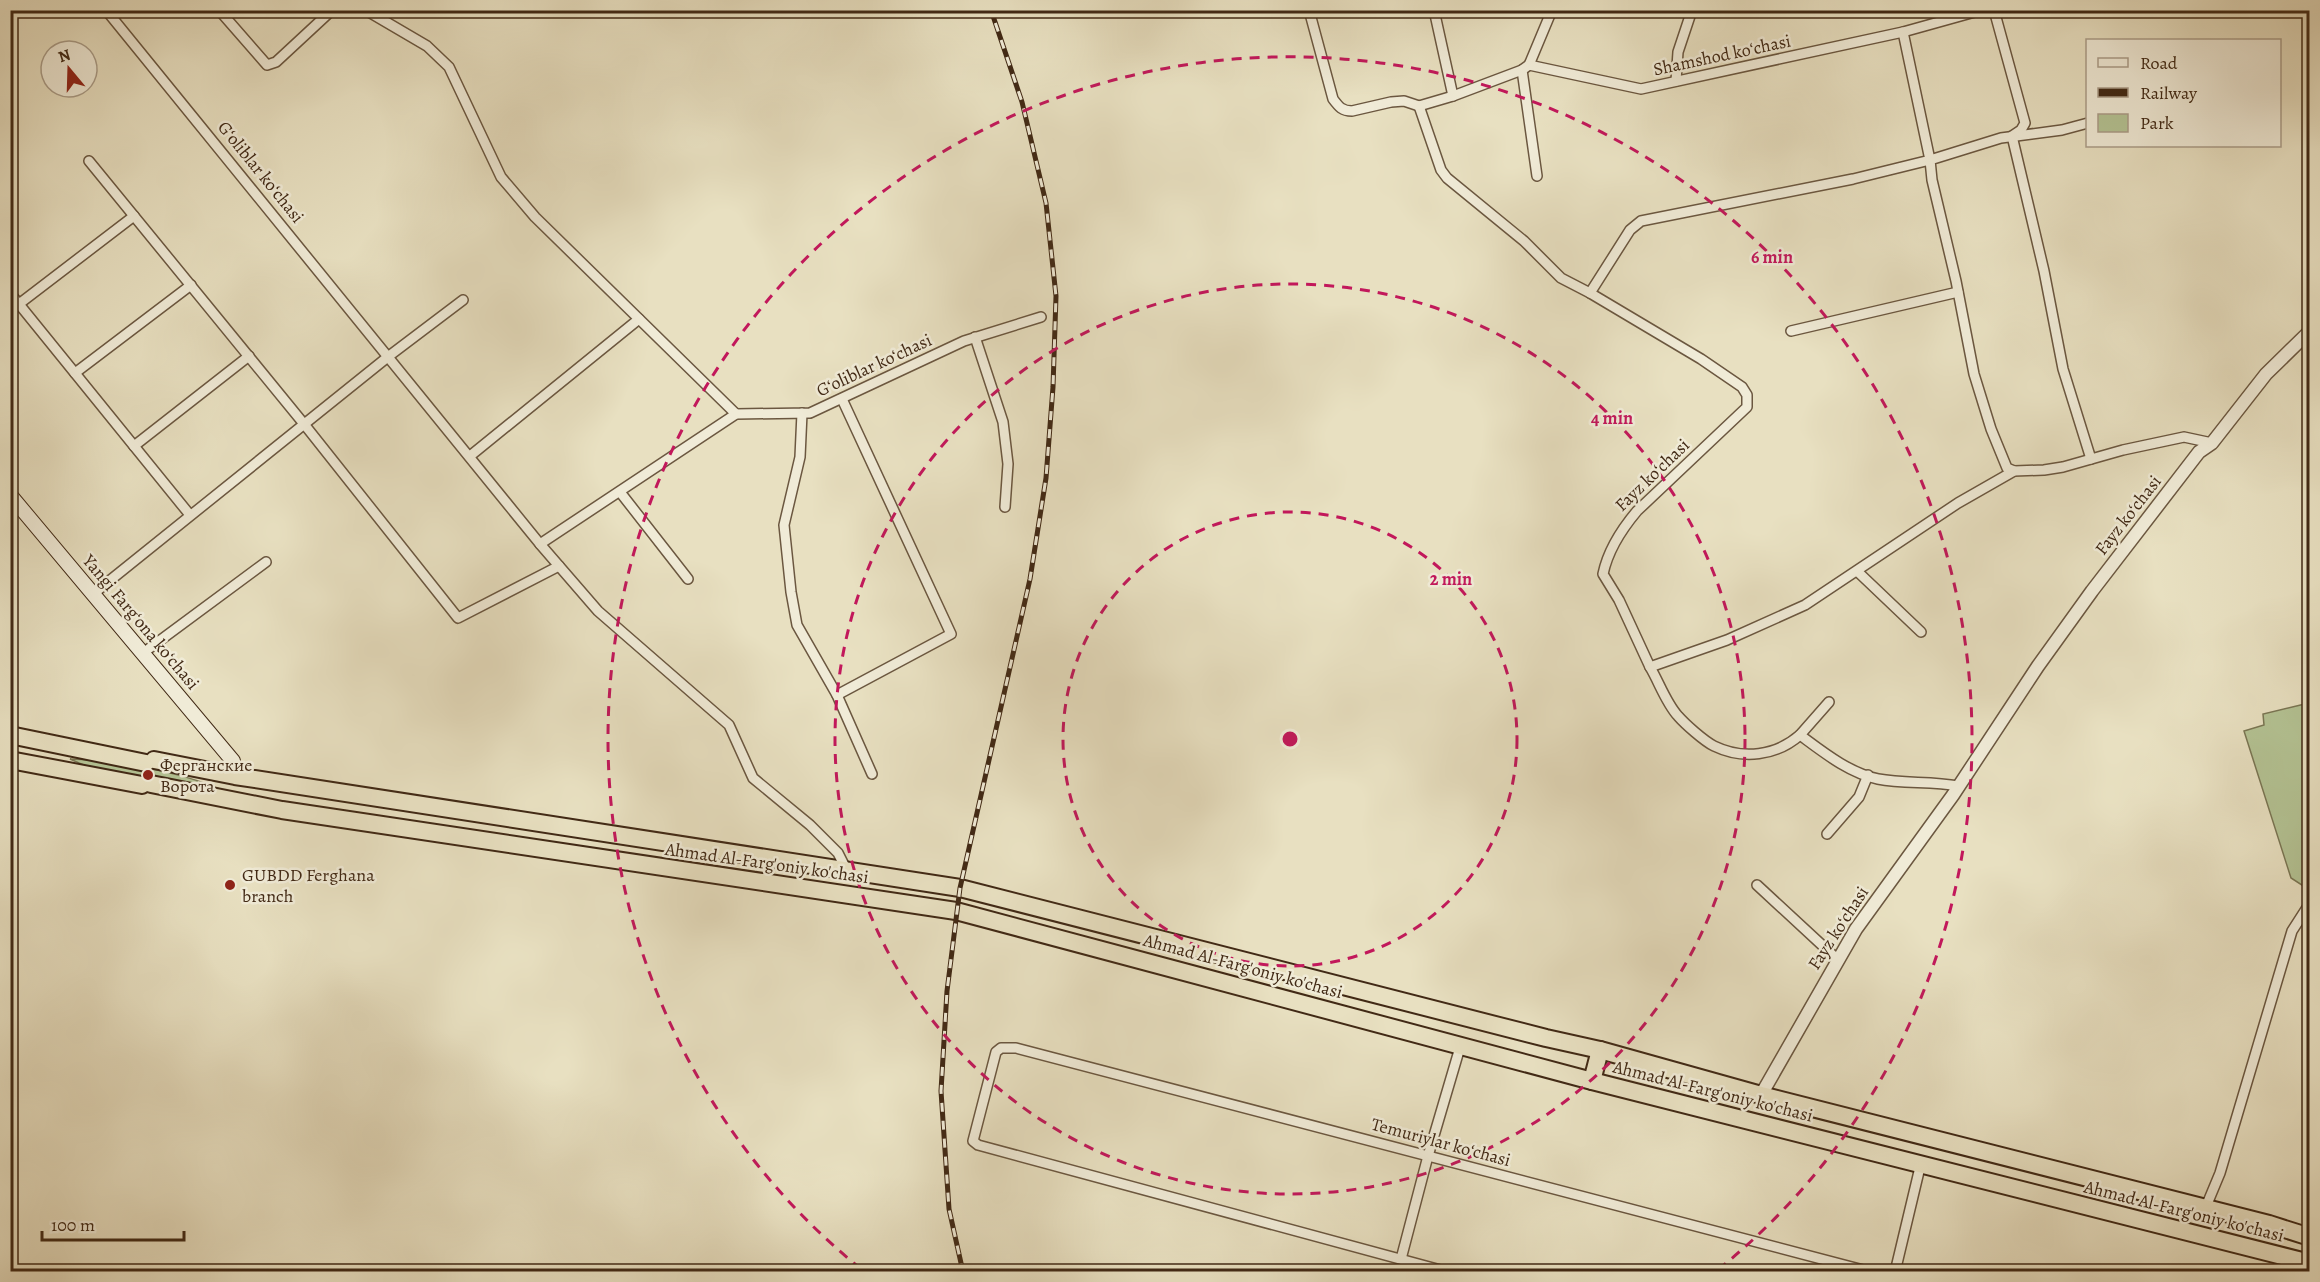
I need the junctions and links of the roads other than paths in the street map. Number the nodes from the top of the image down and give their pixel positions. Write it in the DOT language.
graph roads {
  1 [pos="106,10"];
  2 [pos="219,10"];
  3 [pos="336,10"];
  4 [pos="348,10"];
  5 [pos="1308,10"];
  6 [pos="1434,10"];
  7 [pos="1552,10"];
  8 [pos="1692,10"];
  9 [pos="1982,10"];
  10 [pos="1994,10"];
  11 [pos="1903,32"];
  12 [pos="1525,68"];
  13 [pos="1676,81"];
  14 [pos="1453,96"];
  15 [pos="1419,106"];
  16 [pos="2086,124"];
  17 [pos="2012,136"];
  18 [pos="1930,160"];
  19 [pos="89,161"];
  20 [pos="1537,176"];
  21 [pos="134,216"];
  22 [pos="191,285"];
  23 [pos="1958,292"];
  24 [pos="10,293"];
  25 [pos="1590,293"];
  26 [pos="463,300"];
  27 [pos="19,304"];
  28 [pos="1041,317"];
  29 [pos="639,319"];
  30 [pos="1791,330"];
  31 [pos="2310,331"];
  32 [pos="975,337"];
  33 [pos="249,356"];
  34 [pos="389,356"];
  35 [pos="75,373"];
  36 [pos="842,399"];
  37 [pos="802,413"];
  38 [pos="736,414"];
  39 [pos="304,424"];
  40 [pos="2212,443"];
  41 [pos="134,446"];
  42 [pos="470,456"];
  43 [pos="2091,459"];
  44 [pos="2014,471"];
  45 [pos="620,492"];
  46 [pos="10,495"];
  47 [pos="1005,507"];
  48 [pos="190,515"];
  49 [pos="540,544"];
  50 [pos="266,562"];
  51 [pos="559,566"];
  52 [pos="1858,572"];
  53 [pos="687,579"];
  54 [pos="93,594"];
  55 [pos="1921,632"];
  56 [pos="143,653"];
  57 [pos="1650,667"];
  58 [pos="837,695"];
  59 [pos="1829,702"];
  60 [pos="10,735"];
  61 [pos="1800,735"];
  62 [pos="10,760"];
  63 [pos="872,774"];
  64 [pos="1868,775"];
  65 [pos="235,776"];
  66 [pos="1958,786"];
  67 [pos="524,821"];
  68 [pos="1827,834"];
  69 [pos="522,847"];
  70 [pos="847,871"];
  71 [pos="1757,885"];
  72 [pos="2310,903"];
  73 [pos="1837,959"];
  74 [pos="1461,1044"];
  75 [pos="1600,1050"];
  76 [pos="1592,1081"];
  77 [pos="1761,1095"];
  78 [pos="1428,1156"];
  79 [pos="1921,1163"];
  80 [pos="2205,1209"];
  81 [pos="2310,1237"];
  82 [pos="1401,1259"];
  83 [pos="2310,1263"];
  84 [pos="1449,1272"];
  85 [pos="1871,1272"];
  86 [pos="1895,1272"];
  1 -- 34 [label="street, Gʻoliblar koʻchasi"];
  2 -- 3 [label="street"];
  4 -- 29 [label="street"];
  5 -- 15 [label="street"];
  6 -- 14 [label="street"];
  7 -- 12 [label="street"];
  8 -- 13 [label="street"];
  9 -- 11 [label="street, Shamshod koʻchasi"];
  10 -- 17 [label="street"];
  11 -- 13 [label="street, Shamshod koʻchasi"];
  11 -- 18 [label="street"];
  12 -- 13 [label="street, Shamshod koʻchasi"];
  12 -- 14 [label="street"];
  12 -- 20 [label="street"];
  14 -- 15 [label="street"];
  15 -- 25 [label="street"];
  16 -- 17 [label="street"];
  17 -- 18 [label="street"];
  17 -- 43 [label="street"];
  18 -- 23 [label="street"];
  18 -- 25 [label="street"];
  19 -- 21 [label="street"];
  21 -- 22 [label="street"];
  21 -- 27 [label="street"];
  22 -- 33 [label="street"];
  22 -- 35 [label="street"];
  23 -- 30 [label="street"];
  23 -- 44 [label="street"];
  24 -- 27 [label="street"];
  25 -- 57 [label="street, Fayz koʻchasi"];
  26 -- 34 [label="street"];
  27 -- 35 [label="street"];
  28 -- 32 [label="street, Gʻoliblar koʻchasi"];
  29 -- 38 [label="street"];
  29 -- 42 [label="street"];
  31 -- 40 [label="street, Fayz koʻchasi"];
  32 -- 36 [label="street, Gʻoliblar koʻchasi"];
  32 -- 47 [label="street"];
  33 -- 39 [label="street"];
  33 -- 41 [label="street"];
  34 -- 39 [label="street"];
  34 -- 42 [label="street, Gʻoliblar koʻchasi"];
  35 -- 41 [label="street"];
  36 -- 37 [label="street, Gʻoliblar koʻchasi"];
  36 -- 58 [label="street"];
  37 -- 38 [label="street, Gʻoliblar koʻchasi"];
  37 -- 58 [label="street"];
  38 -- 45 [label="street"];
  39 -- 48 [label="street"];
  39 -- 51 [label="street"];
  40 -- 43 [label="street, Fayz koʻchasi"];
  40 -- 66 [label="street, Fayz koʻchasi"];
  41 -- 48 [label="street"];
  42 -- 49 [label="street, Gʻoliblar koʻchasi"];
  43 -- 44 [label="street, Fayz koʻchasi"];
  44 -- 52 [label="street, Fayz koʻchasi"];
  45 -- 49 [label="street"];
  45 -- 53 [label="street"];
  46 -- 54 [label="main road, Yangi Fargʻona koʻchasi"];
  48 -- 54 [label="street"];
  49 -- 51 [label="street, Gʻoliblar koʻchasi"];
  50 -- 56 [label="street"];
  51 -- 70 [label="street, Gʻoliblar koʻchasi"];
  52 -- 55 [label="street"];
  52 -- 57 [label="street, Fayz koʻchasi"];
  54 -- 56 [label="main road, Yangi Fargʻona koʻchasi"];
  56 -- 65 [label="main road, Yangi Fargʻona koʻchasi"];
  57 -- 61 [label="street"];
  58 -- 63 [label="street"];
  59 -- 61 [label="street"];
  60 -- 65 [label="highway, Ahmad Al-Farg'oniy ko'chasi"];
  61 -- 64 [label="street"];
  62 -- 69 [label="highway, Ahmad Al-Farg'oniy ko'chasi"];
  64 -- 66 [label="street"];
  64 -- 68 [label="street"];
  65 -- 67 [label="highway, Ahmad Al-Farg'oniy ko'chasi"];
  66 -- 73 [label="street, Fayz koʻchasi"];
  67 -- 69 [label="highway"];
  67 -- 70 [label="highway, Ahmad Al-Farg'oniy ko'chasi"];
  69 -- 74 [label="highway, Ahmad Al-Farg'oniy ko'chasi"];
  70 -- 75 [label="highway, Ahmad Al-Farg'oniy ko'chasi"];
  71 -- 73 [label="street"];
  72 -- 80 [label="street"];
  73 -- 77 [label="street, Fayz koʻchasi"];
  74 -- 76 [label="highway, Ahmad Al-Farg'oniy ko'chasi"];
  74 -- 78 [label="street"];
  75 -- 76 [label="highway"];
  75 -- 77 [label="highway, Ahmad Al-Farg'oniy ko'chasi"];
  76 -- 79 [label="highway, Ahmad Al-Farg'oniy ko'chasi"];
  77 -- 80 [label="highway, Ahmad Al-Farg'oniy ko'chasi"];
  78 -- 82 [label="street"];
  78 -- 82 [label="street, Temuriylar koʻchasi"];
  78 -- 85 [label="street, Temuriylar koʻchasi"];
  79 -- 83 [label="highway, Ahmad Al-Farg'oniy ko'chasi"];
  79 -- 86 [label="street"];
  80 -- 81 [label="highway, Ahmad Al-Farg'oniy ko'chasi"];
  82 -- 84 [label="street"];
}
